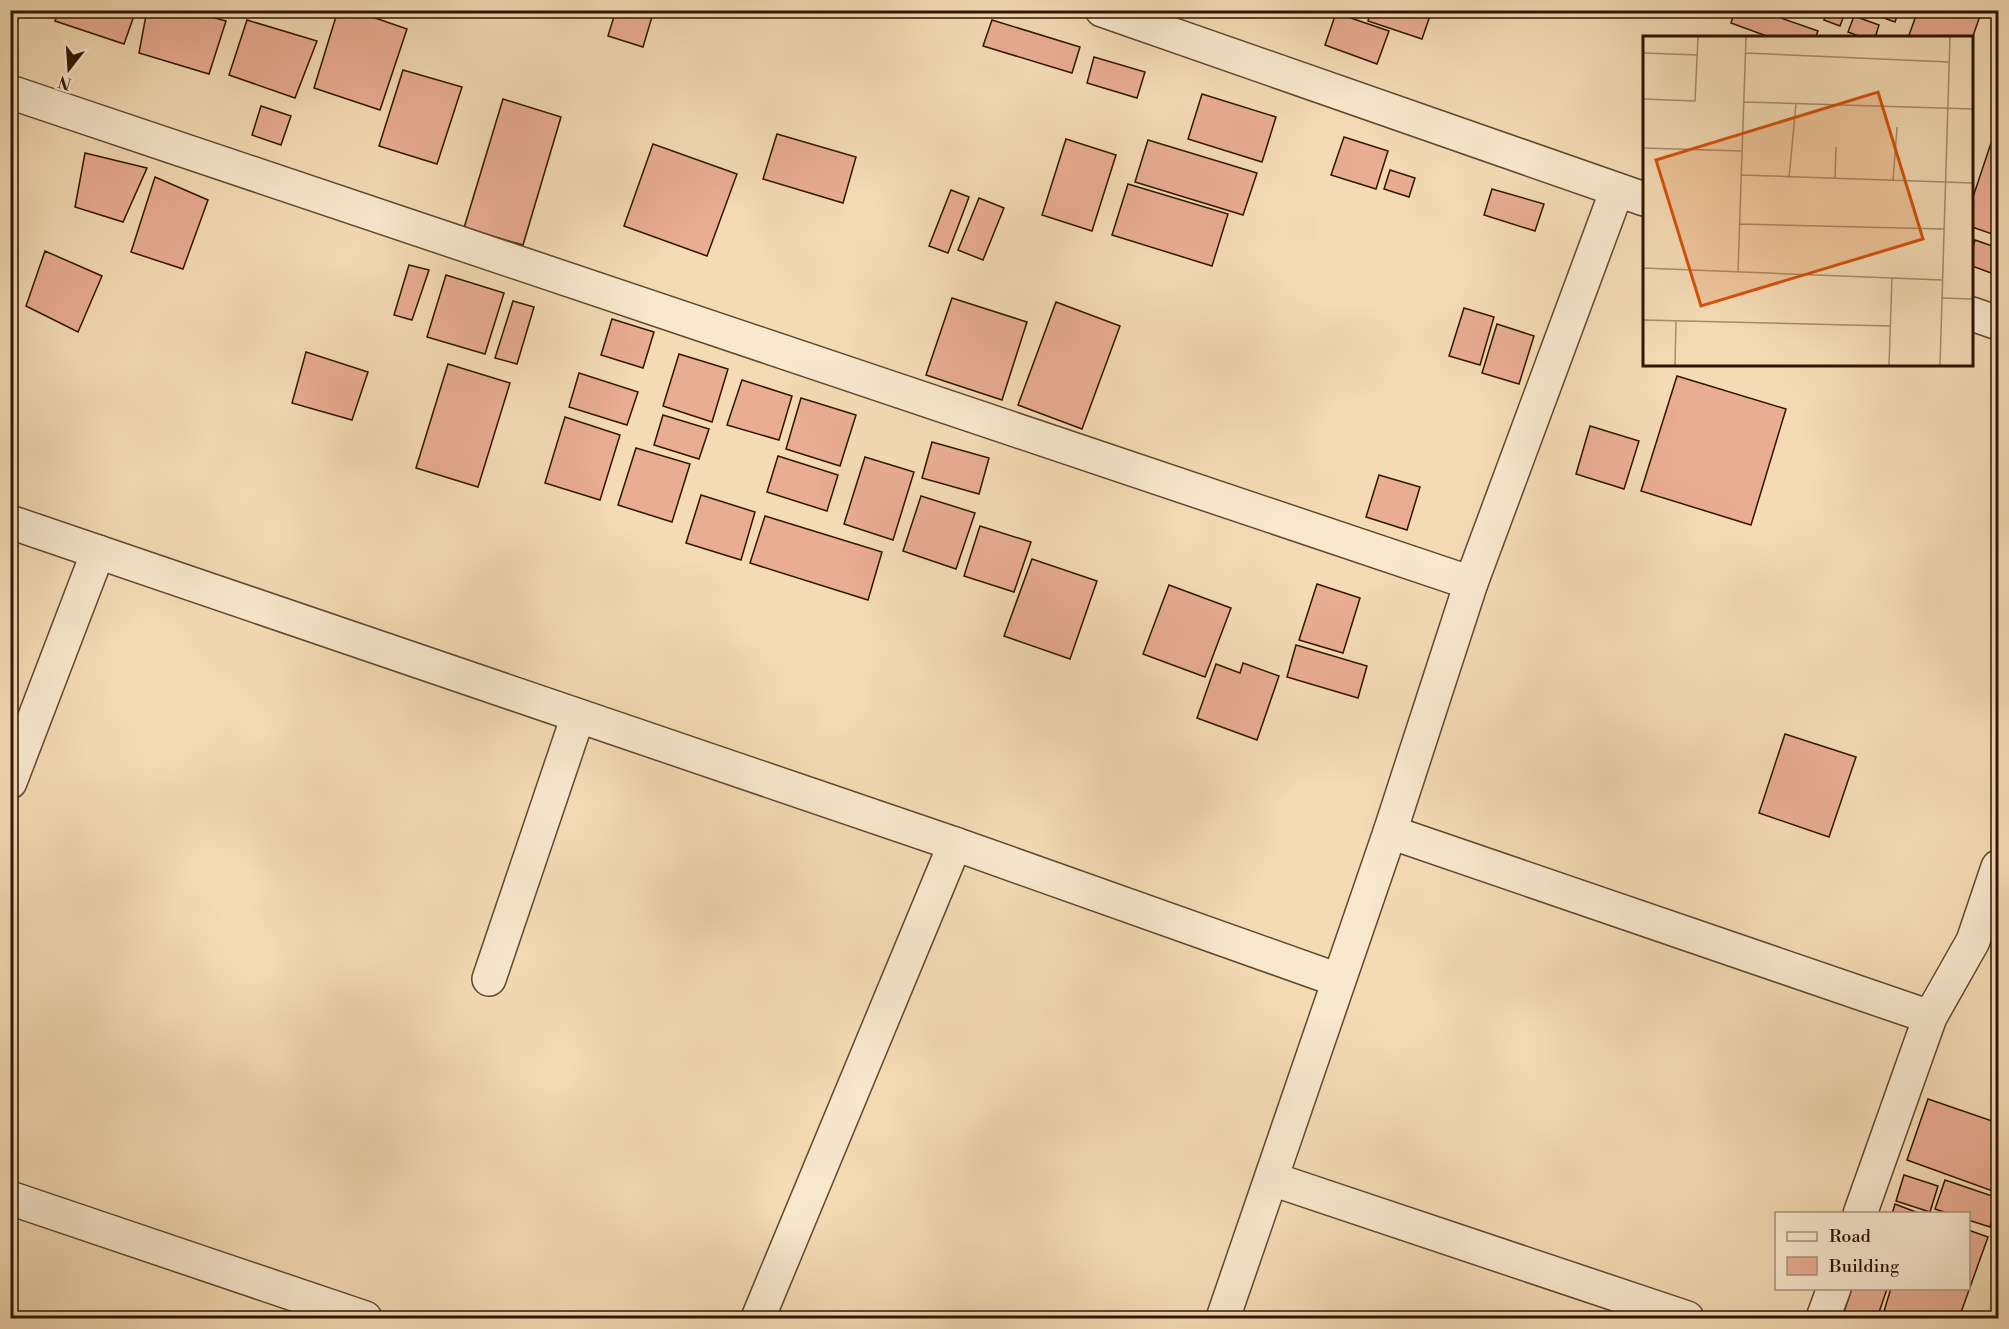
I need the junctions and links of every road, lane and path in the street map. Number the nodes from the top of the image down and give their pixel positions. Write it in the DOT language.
graph roads {
  1 [pos="1102,10"];
  2 [pos="10,92"];
  3 [pos="1631,195"];
  4 [pos="1973,315"];
  5 [pos="1998,323"];
  6 [pos="10,522"];
  7 [pos="98,552"];
  8 [pos="1471,583"];
  9 [pos="578,716"];
  10 [pos="10,782"];
  11 [pos="1390,832"];
  12 [pos="955,844"];
  13 [pos="1998,867"];
  14 [pos="489,979"];
  15 [pos="1338,980"];
  16 [pos="1930,1017"];
  17 [pos="1272,1179"];
  18 [pos="10,1198"];
  19 [pos="1861,1212"];
  20 [pos="1833,1290"];
  21 [pos="364,1318"];
  22 [pos="758,1318"];
  23 [pos="1224,1318"];
  24 [pos="1687,1318"];
  25 [pos="1823,1318"];
  1 -- 3 [label="street"];
  2 -- 8 [label="street"];
  3 -- 8 [label="street"];
  4 -- 5 [label="street"];
  6 -- 7 [label="street"];
  7 -- 9 [label="street"];
  7 -- 10 [label="street"];
  8 -- 11 [label="street"];
  9 -- 12 [label="street"];
  9 -- 14 [label="street"];
  11 -- 15 [label="street"];
  11 -- 16 [label="street"];
  12 -- 15 [label="street"];
  12 -- 22 [label="street"];
  13 -- 16 [label="street"];
  15 -- 17 [label="street"];
  16 -- 19 [label="street"];
  17 -- 23 [label="street"];
  17 -- 24 [label="street"];
  18 -- 21 [label="street"];
  20 -- 25 [label="street"];
}
